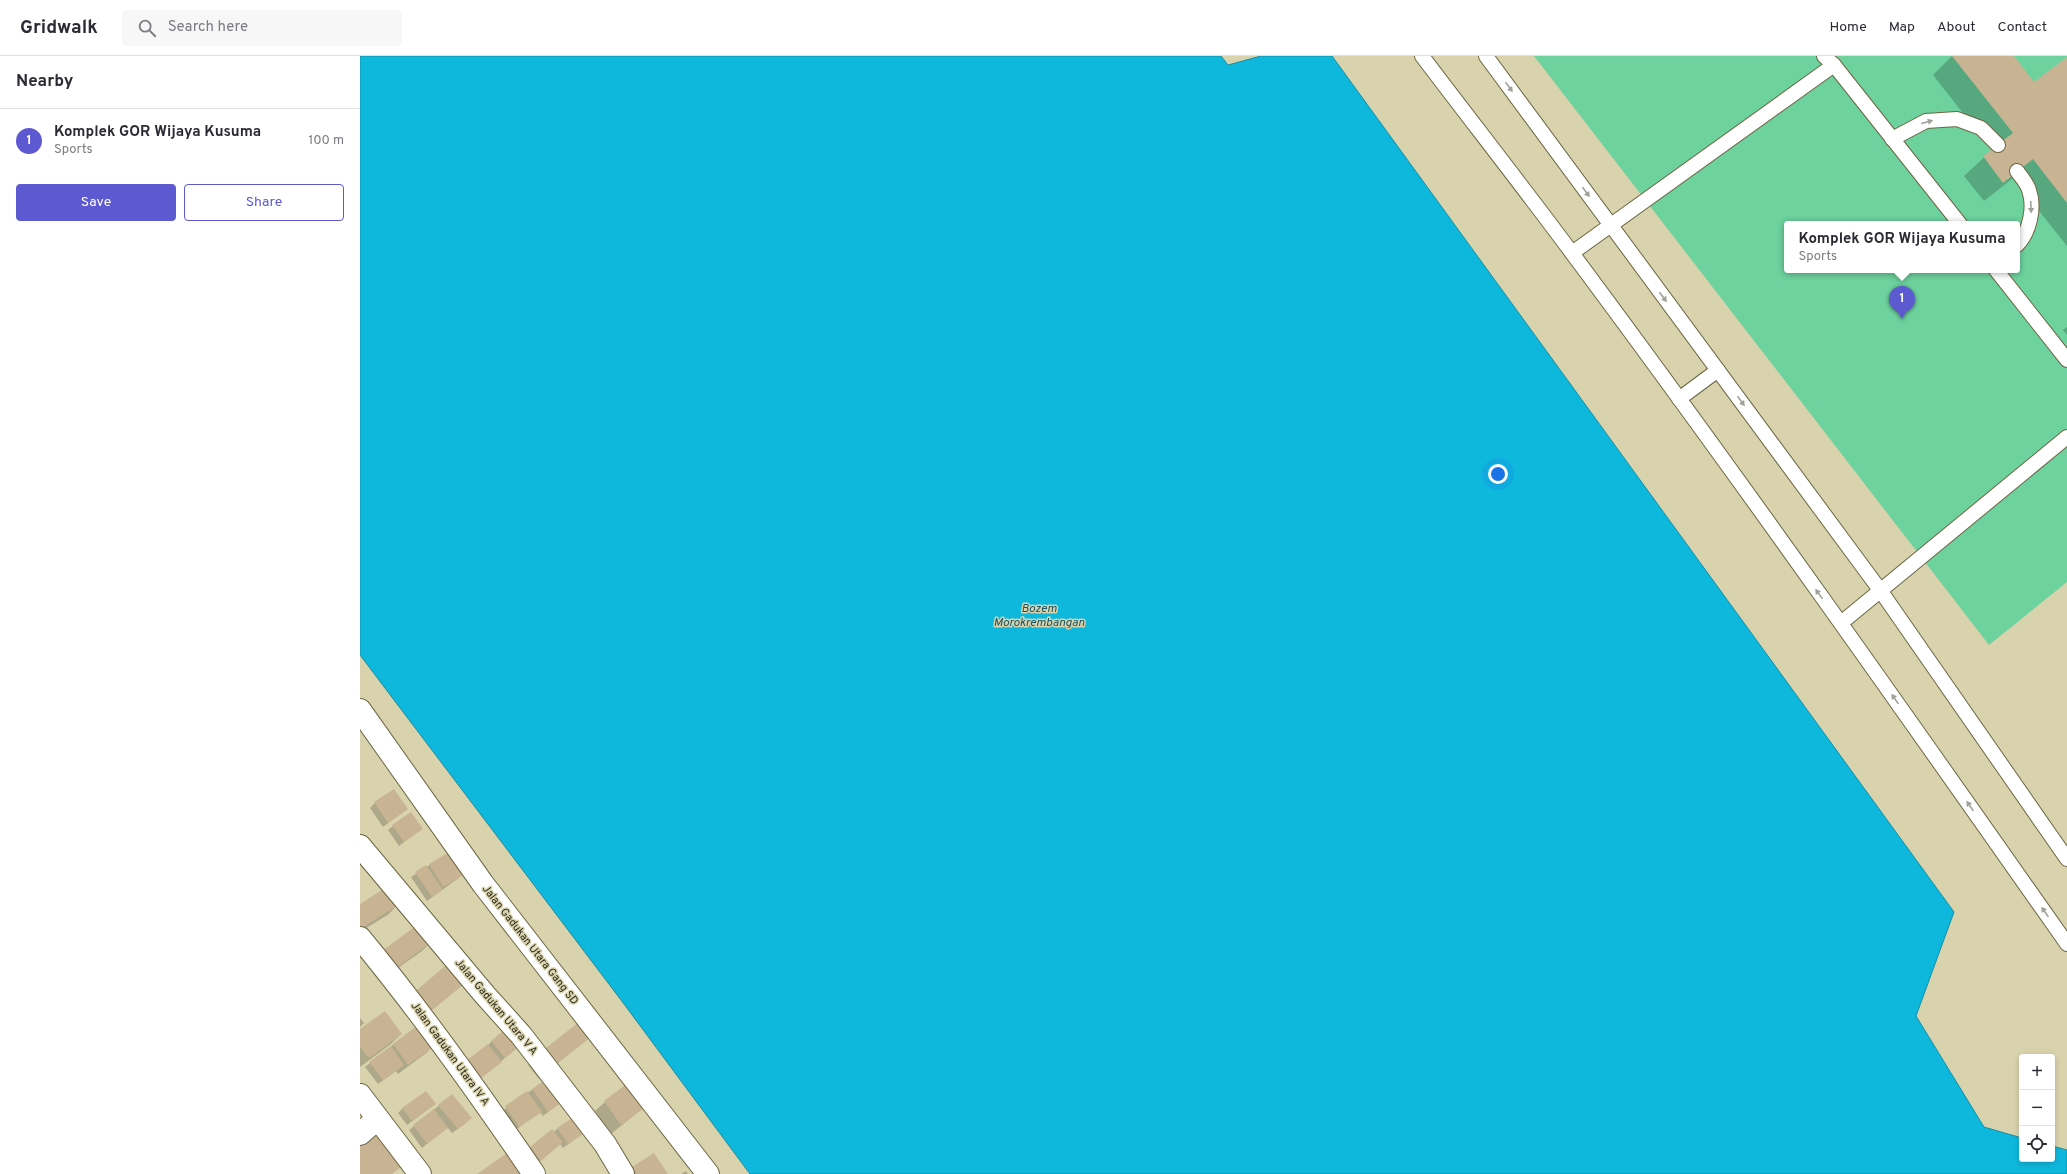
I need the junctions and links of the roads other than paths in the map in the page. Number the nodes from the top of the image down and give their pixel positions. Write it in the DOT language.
graph roads {
  1 [pos="1422,56"];
  2 [pos="1486,56"];
  3 [pos="1829,60"];
  4 [pos="1892,139"];
  5 [pos="1998,145"];
  6 [pos="2017,171"];
  7 [pos="1958,221"];
  8 [pos="1610,224"];
  9 [pos="2020,242"];
  10 [pos="1572,253"];
  11 [pos="1998,273"];
  12 [pos="2067,360"];
  13 [pos="1718,370"];
  14 [pos="1678,399"];
  15 [pos="2067,437"];
  16 [pos="1880,590"];
  17 [pos="1840,623"];
  18 [pos="360,710"];
  19 [pos="360,846"];
  20 [pos="2067,859"];
  21 [pos="360,938"];
  22 [pos="2067,944"];
  23 [pos="360,1095"];
  24 [pos="377,1119"];
  25 [pos="360,1134"];
  26 [pos="420,1174"];
  27 [pos="534,1174"];
  28 [pos="622,1174"];
  29 [pos="708,1174"];
  1 -- 10 [label="lane"];
  2 -- 8 [label="lane, one-way"];
  3 -- 4 [label="lane"];
  3 -- 8 [label="lane"];
  4 -- 5 [label="lane, one-way"];
  4 -- 7 [label="lane"];
  6 -- 9 [label="lane, one-way"];
  8 -- 10 [label="lane"];
  8 -- 13 [label="lane, one-way"];
  10 -- 14 [label="lane"];
  11 -- 12 [label="lane"];
  13 -- 14 [label="lane"];
  13 -- 16 [label="lane, one-way"];
  17 -- 14 [label="lane, one-way"];
  15 -- 16 [label="lane"];
  16 -- 17 [label="lane"];
  16 -- 20 [label="lane"];
  22 -- 17 [label="lane, one-way"];
  18 -- 29 [label="street, Jalan Gadukan Utara Gang SD"];
  19 -- 28 [label="street, Jalan Gadukan Utara V A"];
  21 -- 27 [label="street, Jalan Gadukan Utara IV A"];
  23 -- 24 [label="street"];
  24 -- 25 [label="street"];
  24 -- 26 [label="street"];
}
